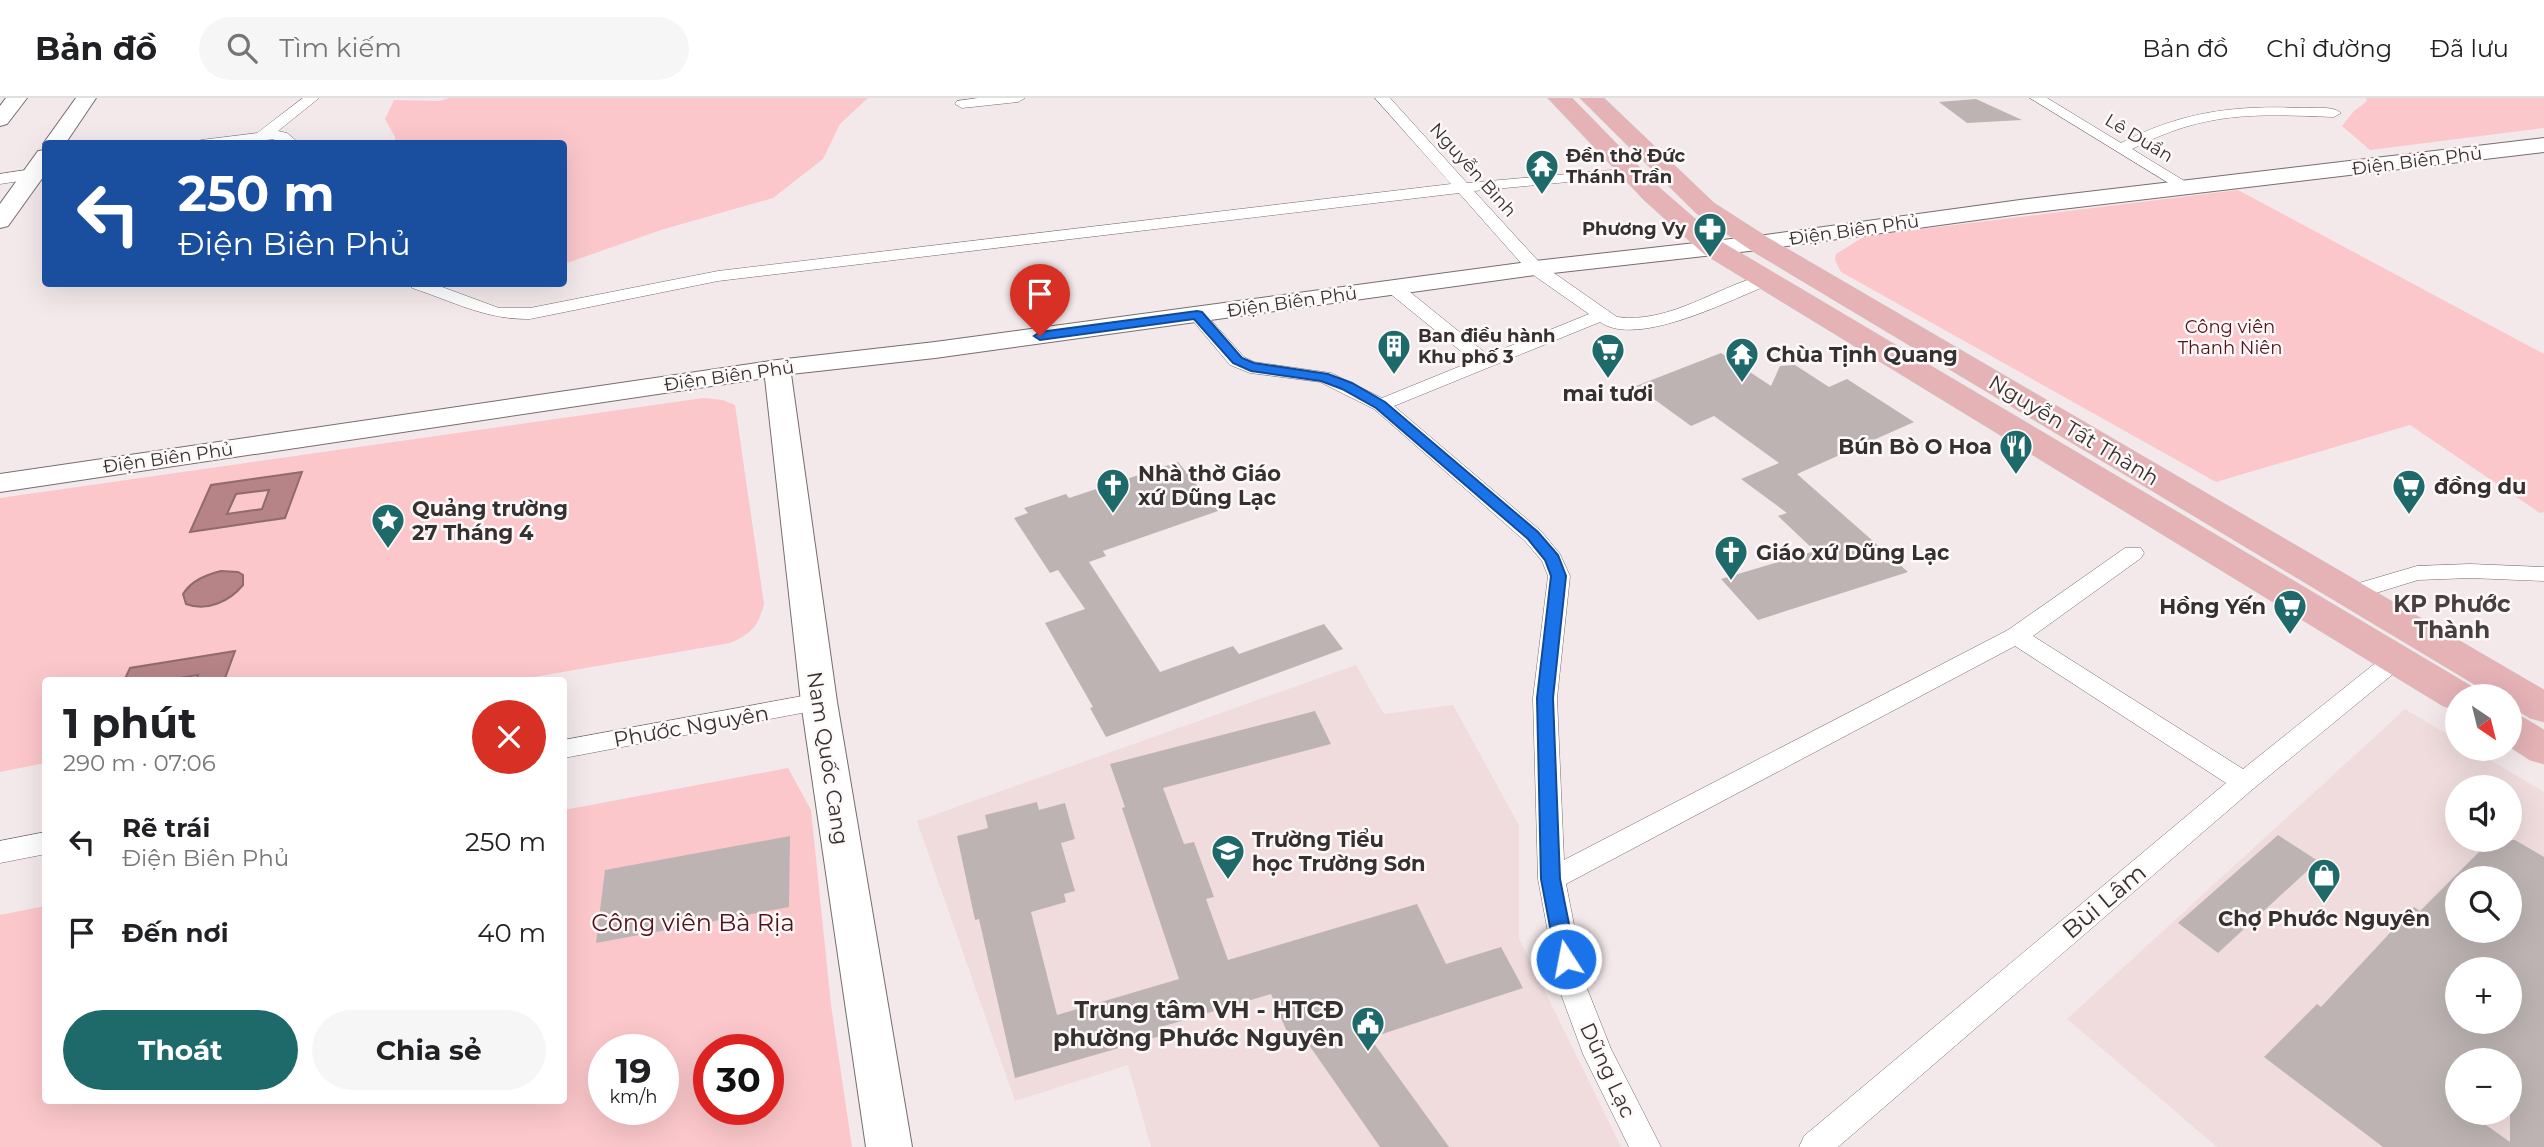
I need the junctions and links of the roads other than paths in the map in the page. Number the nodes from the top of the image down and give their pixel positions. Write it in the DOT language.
graph roads {
  1 [pos="17,98"];
  2 [pos="86,98"];
  3 [pos="312,98"];
  4 [pos="1018,98"];
  5 [pos="1382,98"];
  6 [pos="1559,98"];
  7 [pos="1591,98"];
  8 [pos="2036,98"];
  9 [pos="962,104"];
  10 [pos="2334,113"];
  11 [pos="0,120"];
  12 [pos="262,136"];
  13 [pos="57,140"];
  14 [pos="232,140"];
  15 [pos="288,140"];
  16 [pos="2544,145"];
  17 [pos="2120,149"];
  18 [pos="41,168"];
  19 [pos="1630,170"];
  20 [pos="0,179"];
  21 [pos="1462,186"];
  22 [pos="2185,188"];
  23 [pos="0,221"];
  24 [pos="1758,243"];
  25 [pos="1713,248"];
  26 [pos="1535,268"];
  27 [pos="1767,279"];
  28 [pos="426,287"];
  29 [pos="1394,288"];
  30 [pos="1197,315"];
  31 [pos="1601,315"];
  32 [pos="1486,362"];
  33 [pos="777,368"];
  34 [pos="1381,405"];
  35 [pos="0,483"];
  36 [pos="2133,553"];
  37 [pos="2544,574"];
  38 [pos="2350,593"];
  39 [pos="2016,636"];
  40 [pos="2396,659"];
  41 [pos="2445,689"];
  42 [pos="819,702"];
  43 [pos="2544,708"];
  44 [pos="2522,735"];
  45 [pos="567,748"];
  46 [pos="2544,749"];
  47 [pos="2244,782"];
  48 [pos="42,844"];
  49 [pos="0,852"];
  50 [pos="1551,879"];
  51 [pos="889,1147"];
  52 [pos="1645,1147"];
  53 [pos="1815,1147"];
  1 -- 11 [label="street"];
  2 -- 13 [label="street"];
  3 -- 12 [label="street"];
  4 -- 9 [label="street"];
  5 -- 21 [label="street, Nguyễn Bình"];
  6 -- 19 [label="main road, Nguyễn Tất Thành"];
  7 -- 24 [label="main road, Nguyễn Tất Thành"];
  8 -- 17 [label="street, Lê Duẩn"];
  10 -- 17 [label="street"];
  12 -- 14 [label="street"];
  12 -- 15 [label="street"];
  16 -- 22 [label="street, Điện Biên Phủ"];
  17 -- 22 [label="street, Lê Duẩn"];
  18 -- 20 [label="street"];
  18 -- 23 [label="street"];
  19 -- 21 [label="street"];
  19 -- 25 [label="main road, Nguyễn Tất Thành"];
  21 -- 26 [label="street, Nguyễn Bình"];
  21 -- 28 [label="street"];
  22 -- 24 [label="street, Điện Biên Phủ"];
  24 -- 25 [label="street, Điện Biên Phủ"];
  24 -- 38 [label="main road, Nguyễn Tất Thành"];
  25 -- 26 [label="street, Điện Biên Phủ"];
  25 -- 27 [label="main road, Nguyễn Tất Thành"];
  26 -- 29 [label="street, Điện Biên Phủ"];
  26 -- 31 [label="street, Nguyễn Bình"];
  27 -- 31 [label="street, Nguyễn Bình"];
  27 -- 40 [label="main road, Nguyễn Tất Thành"];
  29 -- 30 [label="street, Điện Biên Phủ"];
  29 -- 32 [label="street"];
  30 -- 33 [label="street, Điện Biên Phủ"];
  30 -- 34 [label="street, Dũng Lạc"];
  31 -- 32 [label="street"];
  32 -- 34 [label="street"];
  33 -- 35 [label="street, Điện Biên Phủ"];
  33 -- 42 [label="street, Nam Quốc Cang"];
  34 -- 50 [label="street, Dũng Lạc"];
  36 -- 39 [label="street"];
  37 -- 38 [label="street"];
  38 -- 43 [label="main road, Nguyễn Tất Thành"];
  39 -- 47 [label="street"];
  39 -- 50 [label="street"];
  40 -- 41 [label="main road, Nguyễn Tất Thành"];
  40 -- 47 [label="street, Bùi Lâm"];
  42 -- 45 [label="street, Phước Nguyên"];
  42 -- 51 [label="street, Nam Quốc Cang"];
  44 -- 46 [label="main road"];
  47 -- 53 [label="street, Bùi Lâm"];
  48 -- 49 [label="street"];
  50 -- 52 [label="street, Dũng Lạc"];
}
